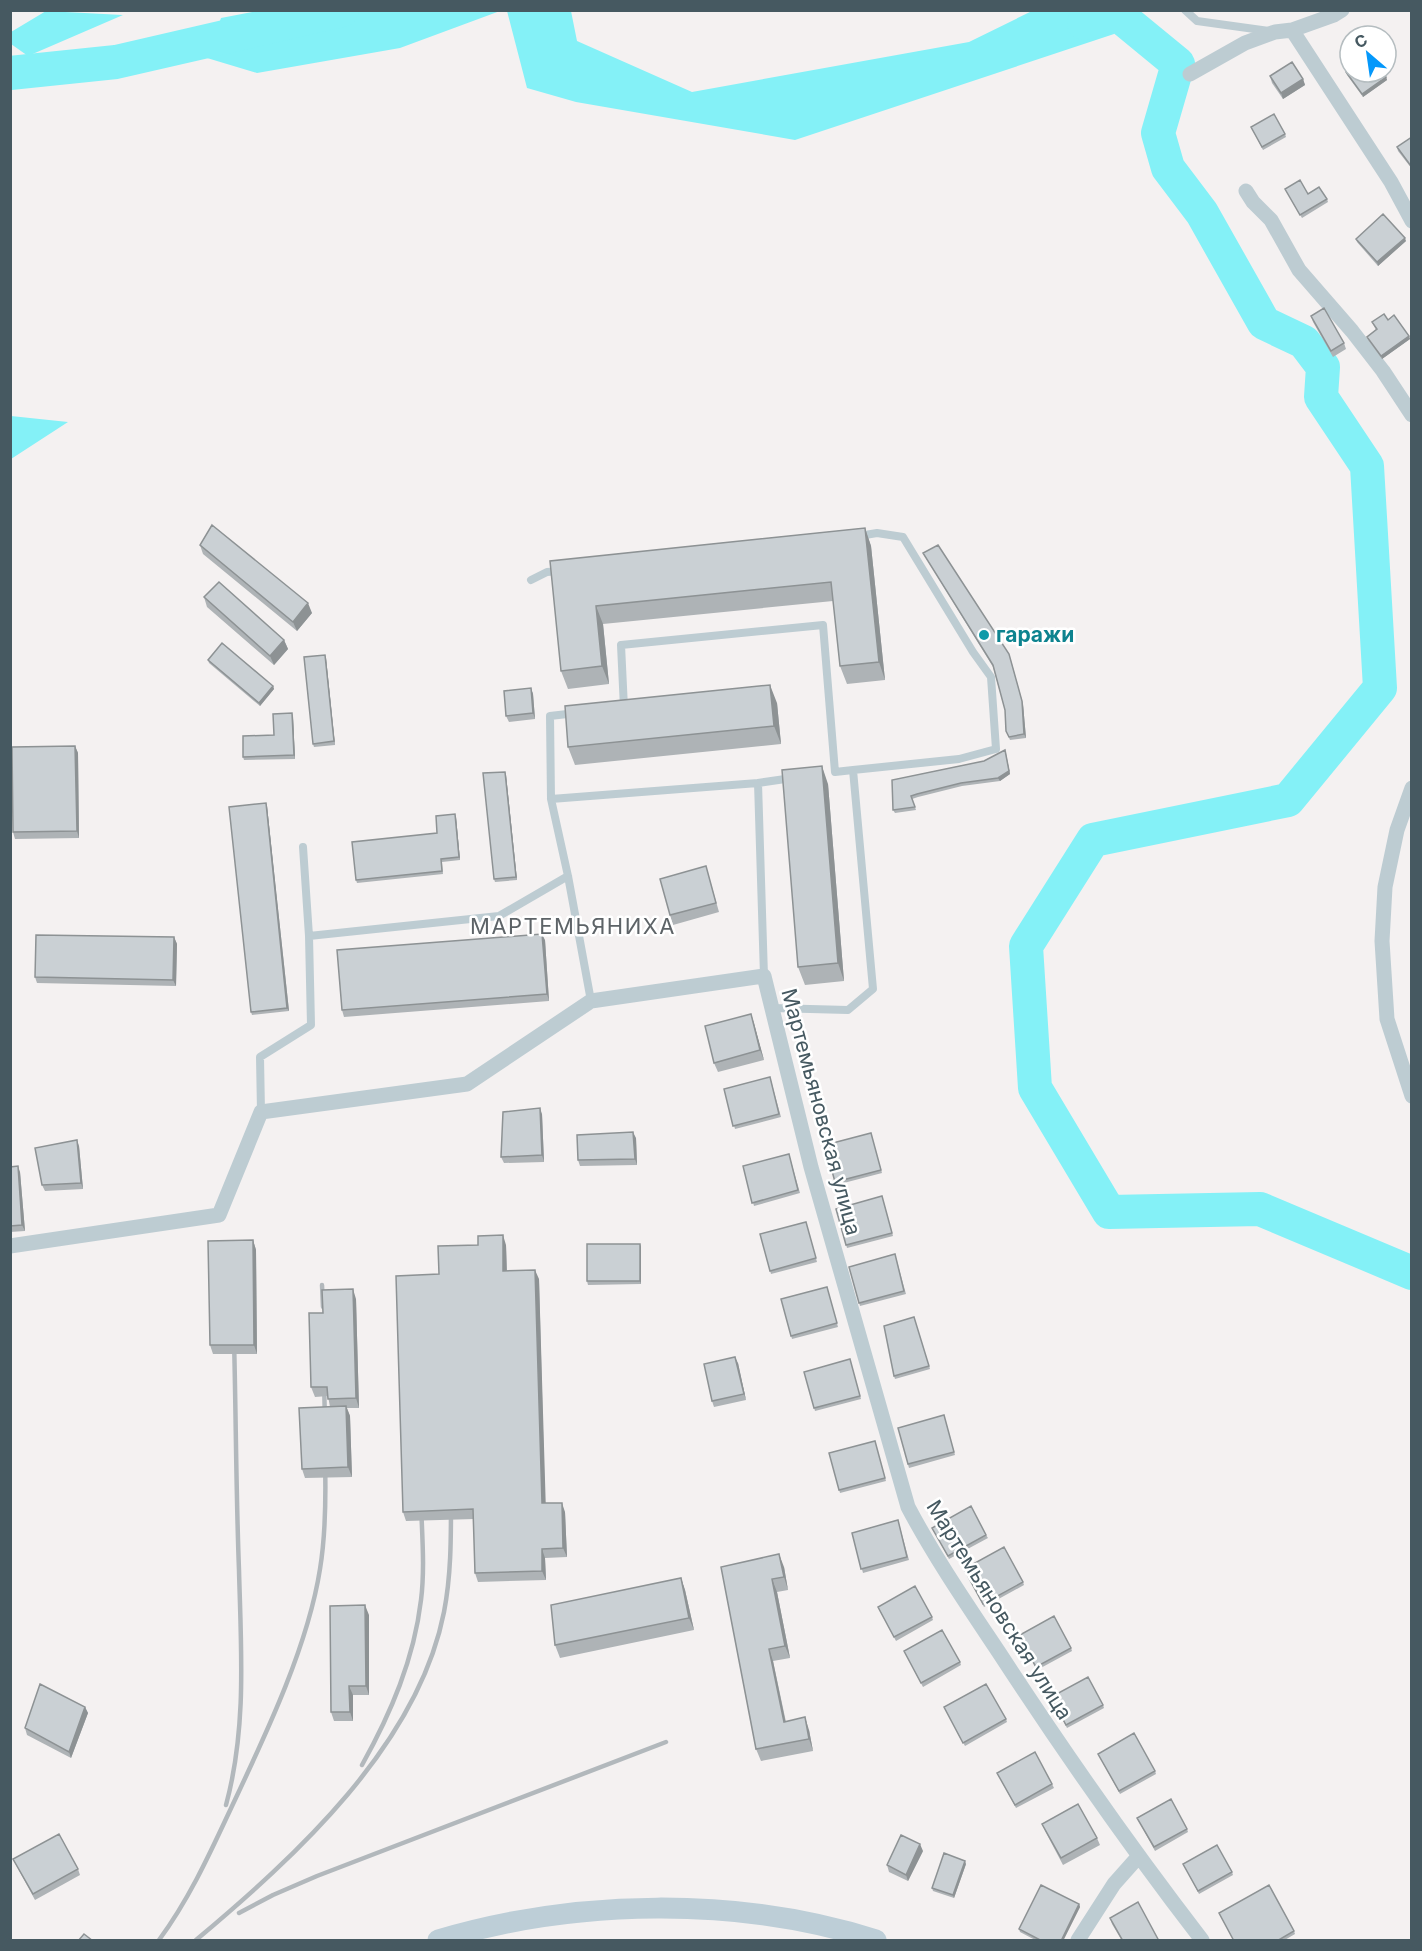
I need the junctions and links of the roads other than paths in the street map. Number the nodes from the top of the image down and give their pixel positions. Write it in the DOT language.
graph roads {
  1 [pos="1185,10"];
  2 [pos="1342,10"];
  3 [pos="1292,30"];
  4 [pos="1275,32"];
  5 [pos="1190,75"];
  6 [pos="1246,190"];
  7 [pos="1412,221"];
  8 [pos="1412,415"];
  9 [pos="849,538"];
  10 [pos="571,570"];
  11 [pos="531,580"];
  12 [pos="613,709"];
  13 [pos="581,712"];
  14 [pos="853,770"];
  15 [pos="835,772"];
  16 [pos="824,774"];
  17 [pos="802,777"];
  18 [pos="758,783"];
  19 [pos="1412,788"];
  20 [pos="551,799"];
  21 [pos="303,847"];
  22 [pos="568,876"];
  23 [pos="309,936"];
  24 [pos="764,976"];
  25 [pos="591,1001"];
  26 [pos="772,1008"];
  27 [pos="1412,1096"];
  28 [pos="261,1112"];
  29 [pos="10,1246"];
  30 [pos="1138,1857"];
  31 [pos="438,1941"];
  32 [pos="876,1941"];
  33 [pos="1078,1941"];
  34 [pos="1202,1941"];
  1 -- 4 [label="lane"];
  2 -- 3 [label="street"];
  3 -- 4 [label="street"];
  3 -- 7 [label="street"];
  4 -- 5 [label="street"];
  6 -- 8 [label="street"];
  9 -- 14 [label="lane"];
  10 -- 11 [label="lane"];
  12 -- 15 [label="lane"];
  13 -- 20 [label="lane"];
  14 -- 15 [label="lane"];
  14 -- 26 [label="lane"];
  15 -- 16 [label="lane"];
  17 -- 18 [label="lane"];
  18 -- 20 [label="lane"];
  18 -- 24 [label="lane"];
  19 -- 27 [label="street"];
  20 -- 22 [label="lane"];
  21 -- 23 [label="lane"];
  22 -- 23 [label="lane"];
  22 -- 25 [label="lane"];
  23 -- 28 [label="lane"];
  24 -- 25 [label="street, Мартемьяновская улица"];
  24 -- 26 [label="street, Мартемьяновская улица"];
  25 -- 28 [label="street, Мартемьяновская улица"];
  26 -- 30 [label="street, Мартемьяновская улица"];
  28 -- 29 [label="street"];
  30 -- 33 [label="street"];
  30 -- 34 [label="street, Мартемьяновская улица"];
  31 -- 32 [label="main road"];
}
